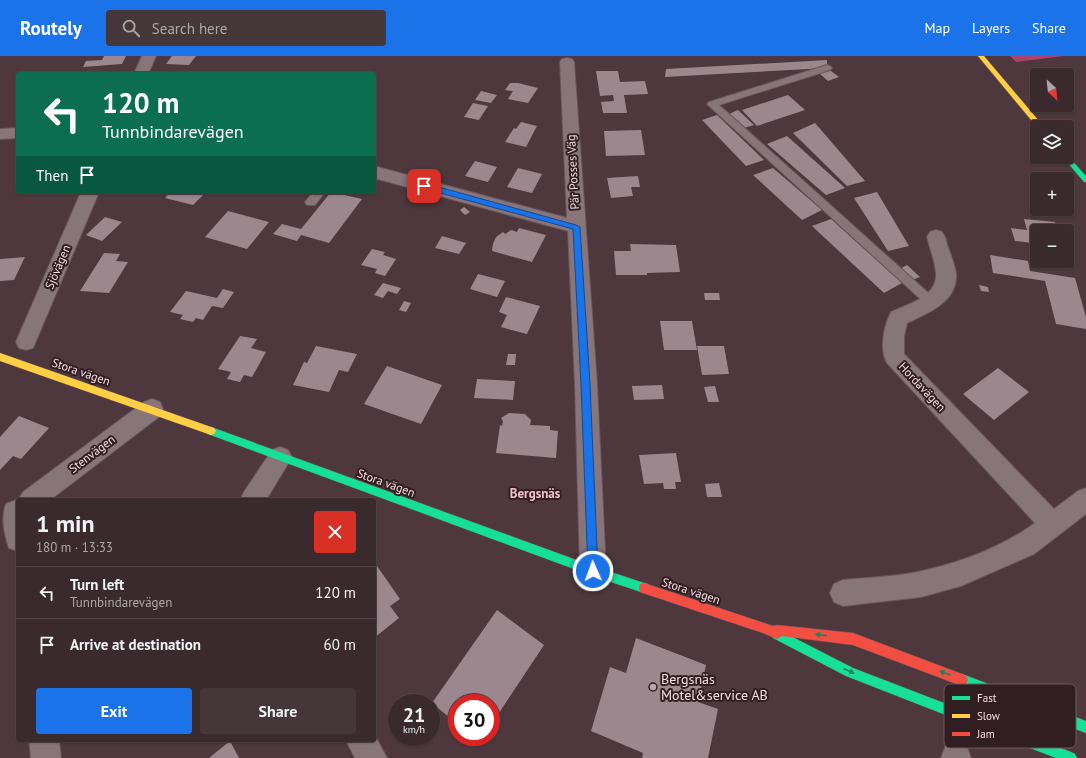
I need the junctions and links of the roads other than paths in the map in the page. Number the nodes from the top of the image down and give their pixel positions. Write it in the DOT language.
graph roads {
  1 [pos="149,56"];
  2 [pos="980,56"];
  3 [pos="567,62"];
  4 [pos="827,68"];
  5 [pos="142,72"];
  6 [pos="1035,120"];
  7 [pos="16,132"];
  8 [pos="0,134"];
  9 [pos="1072,164"];
  10 [pos="376,173"];
  11 [pos="1086,180"];
  12 [pos="89,194"];
  13 [pos="317,194"];
  14 [pos="311,202"];
  15 [pos="576,227"];
  16 [pos="936,237"];
  17 [pos="931,302"];
  18 [pos="26,342"];
  19 [pos="0,356"];
  20 [pos="152,409"];
  21 [pos="280,457"];
  22 [pos="34,498"];
  23 [pos="253,498"];
  24 [pos="1086,499"];
  25 [pos="16,511"];
  26 [pos="16,521"];
  27 [pos="1068,521"];
  28 [pos="593,571"];
  29 [pos="843,593"];
  30 [pos="764,628"];
  31 [pos="972,684"];
  32 [pos="944,709"];
  33 [pos="1076,723"];
  34 [pos="1086,727"];
  35 [pos="44,742"];
  36 [pos="362,742"];
  37 [pos="1045,748"];
  38 [pos="46,758"];
  39 [pos="372,758"];
  40 [pos="1071,758"];
  1 -- 5 [label="street"];
  2 -- 6 [label="street"];
  3 -- 15 [label="street, Pär Posses Väg"];
  4 -- 17 [label="lane"];
  7 -- 8 [label="street"];
  9 -- 11 [label="street"];
  10 -- 15 [label="street"];
  12 -- 18 [label="street, Sjövägen"];
  13 -- 14 [label="lane"];
  15 -- 28 [label="street, Pär Posses Väg"];
  16 -- 17 [label="street, Hordavägen"];
  17 -- 27 [label="street, Hordavägen"];
  19 -- 20 [label="street, Stora vägen"];
  20 -- 21 [label="street, Stora vägen"];
  20 -- 22 [label="street, Stenvägen"];
  21 -- 23 [label="street"];
  21 -- 28 [label="street, Stora vägen"];
  24 -- 27 [label="street"];
  25 -- 26 [label="street"];
  27 -- 29 [label="street"];
  28 -- 30 [label="street, Stora vägen"];
  31 -- 30 [label="street, Stora vägen, one-way"];
  30 -- 32 [label="street, Stora vägen, one-way"];
  34 -- 33 [label="street, Stora vägen, one-way"];
  35 -- 38 [label="street"];
  36 -- 39 [label="street"];
  37 -- 40 [label="street, Stora vägen, one-way"];
}
